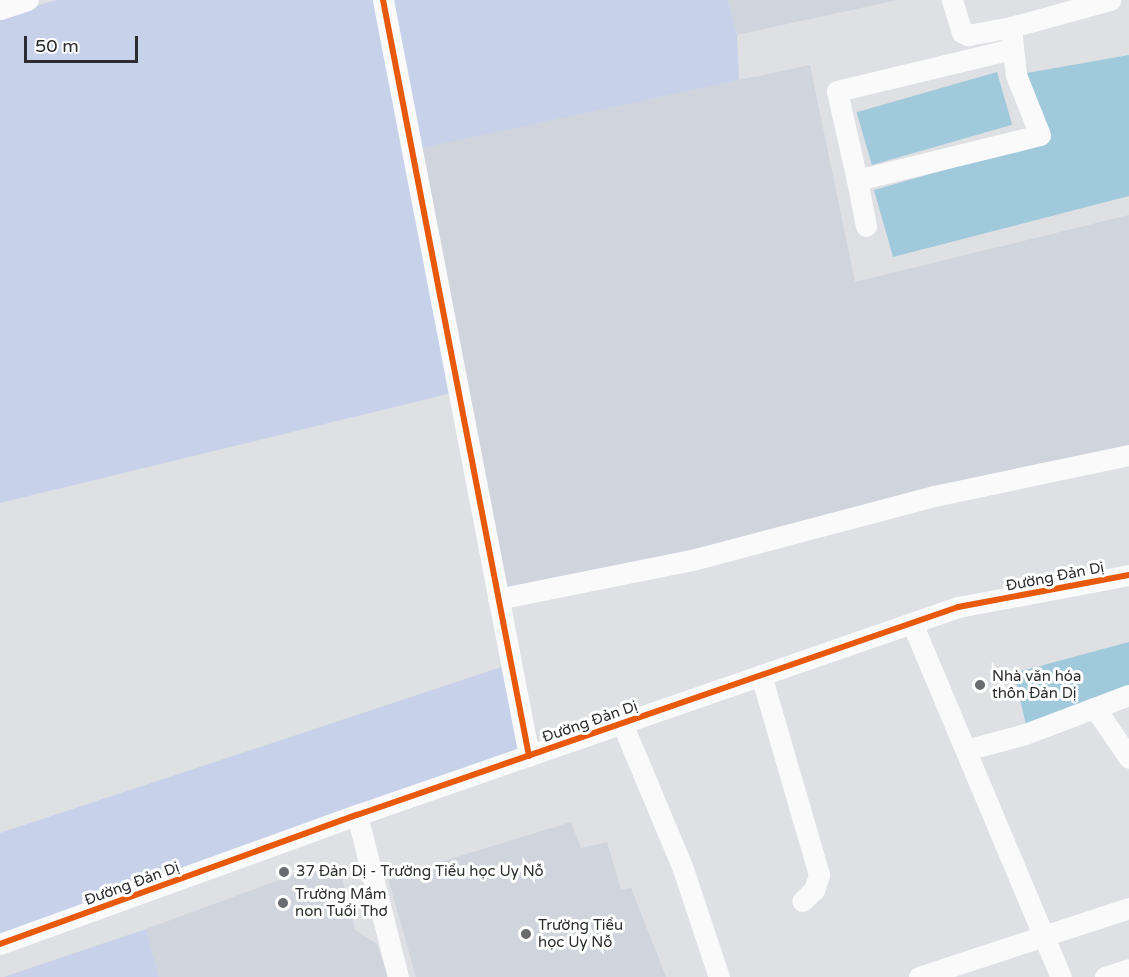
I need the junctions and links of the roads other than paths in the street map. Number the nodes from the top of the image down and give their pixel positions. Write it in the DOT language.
graph roads {
  1 [pos="28,0"];
  2 [pos="383,0"];
  3 [pos="952,0"];
  4 [pos="1110,0"];
  5 [pos="0,9"];
  6 [pos="1011,27"];
  7 [pos="1012,49"];
  8 [pos="857,180"];
  9 [pos="866,226"];
  10 [pos="1129,455"];
  11 [pos="1129,575"];
  12 [pos="498,598"];
  13 [pos="912,623"];
  14 [pos="761,675"];
  15 [pos="1129,695"];
  16 [pos="1095,708"];
  17 [pos="622,723"];
  18 [pos="966,750"];
  19 [pos="529,756"];
  20 [pos="1129,758"];
  21 [pos="357,815"];
  22 [pos="802,901"];
  23 [pos="1129,908"];
  24 [pos="1043,936"];
  25 [pos="0,944"];
  26 [pos="1129,969"];
  27 [pos="398,977"];
  28 [pos="719,977"];
  29 [pos="919,977"];
  30 [pos="1061,977"];
  31 [pos="1105,977"];
  1 -- 5 [label="street"];
  2 -- 12 [label="street"];
  3 -- 6 [label="street"];
  4 -- 6 [label="street"];
  6 -- 7 [label="street"];
  7 -- 8 [label="street"];
  7 -- 8 [label="street"];
  8 -- 9 [label="street"];
  10 -- 12 [label="street"];
  11 -- 13 [label="street, Đường Đản Dị"];
  12 -- 19 [label="street"];
  13 -- 14 [label="street, Đường Đản Dị"];
  13 -- 18 [label="street"];
  14 -- 17 [label="street, Đường Đản Dị"];
  14 -- 22 [label="street"];
  15 -- 16 [label="street"];
  16 -- 18 [label="street"];
  16 -- 20 [label="street"];
  17 -- 19 [label="street, Đường Đản Dị"];
  17 -- 28 [label="street"];
  18 -- 24 [label="street"];
  19 -- 21 [label="street, Đường Đản Dị"];
  21 -- 25 [label="street, Đường Đản Dị"];
  21 -- 27 [label="street"];
  23 -- 24 [label="street"];
  24 -- 29 [label="street"];
  24 -- 30 [label="street"];
  26 -- 31 [label="street"];
}
